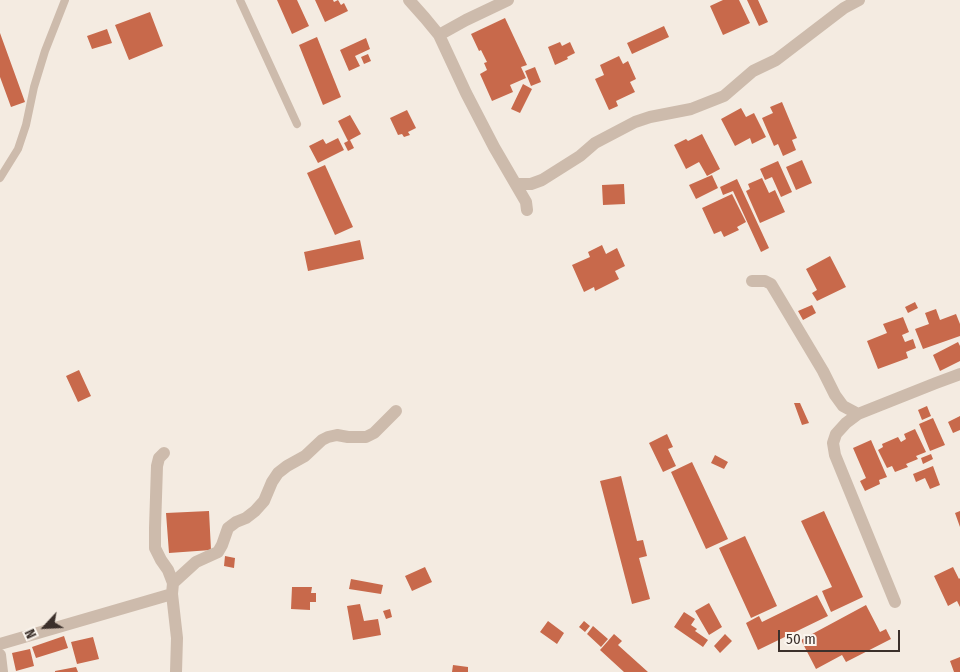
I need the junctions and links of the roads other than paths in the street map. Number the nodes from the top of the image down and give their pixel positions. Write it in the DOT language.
graph roads {
  1 [pos="65,0"];
  2 [pos="240,0"];
  3 [pos="409,0"];
  4 [pos="508,0"];
  5 [pos="859,0"];
  6 [pos="440,35"];
  7 [pos="297,124"];
  8 [pos="0,178"];
  9 [pos="516,184"];
  10 [pos="527,210"];
  11 [pos="752,281"];
  12 [pos="960,374"];
  13 [pos="396,411"];
  14 [pos="858,414"];
  15 [pos="164,453"];
  16 [pos="172,589"];
  17 [pos="895,602"];
  18 [pos="0,644"];
  19 [pos="0,654"];
  20 [pos="2,672"];
  21 [pos="176,672"];
  1 -- 8 [label="lane"];
  2 -- 7 [label="lane"];
  3 -- 6 [label="street"];
  4 -- 6 [label="street"];
  5 -- 9 [label="street"];
  6 -- 9 [label="street"];
  9 -- 10 [label="street"];
  11 -- 14 [label="street"];
  12 -- 14 [label="street"];
  13 -- 16 [label="street"];
  14 -- 17 [label="street"];
  15 -- 16 [label="street"];
  16 -- 18 [label="street"];
  16 -- 21 [label="street"];
  19 -- 20 [label="street"];
}
